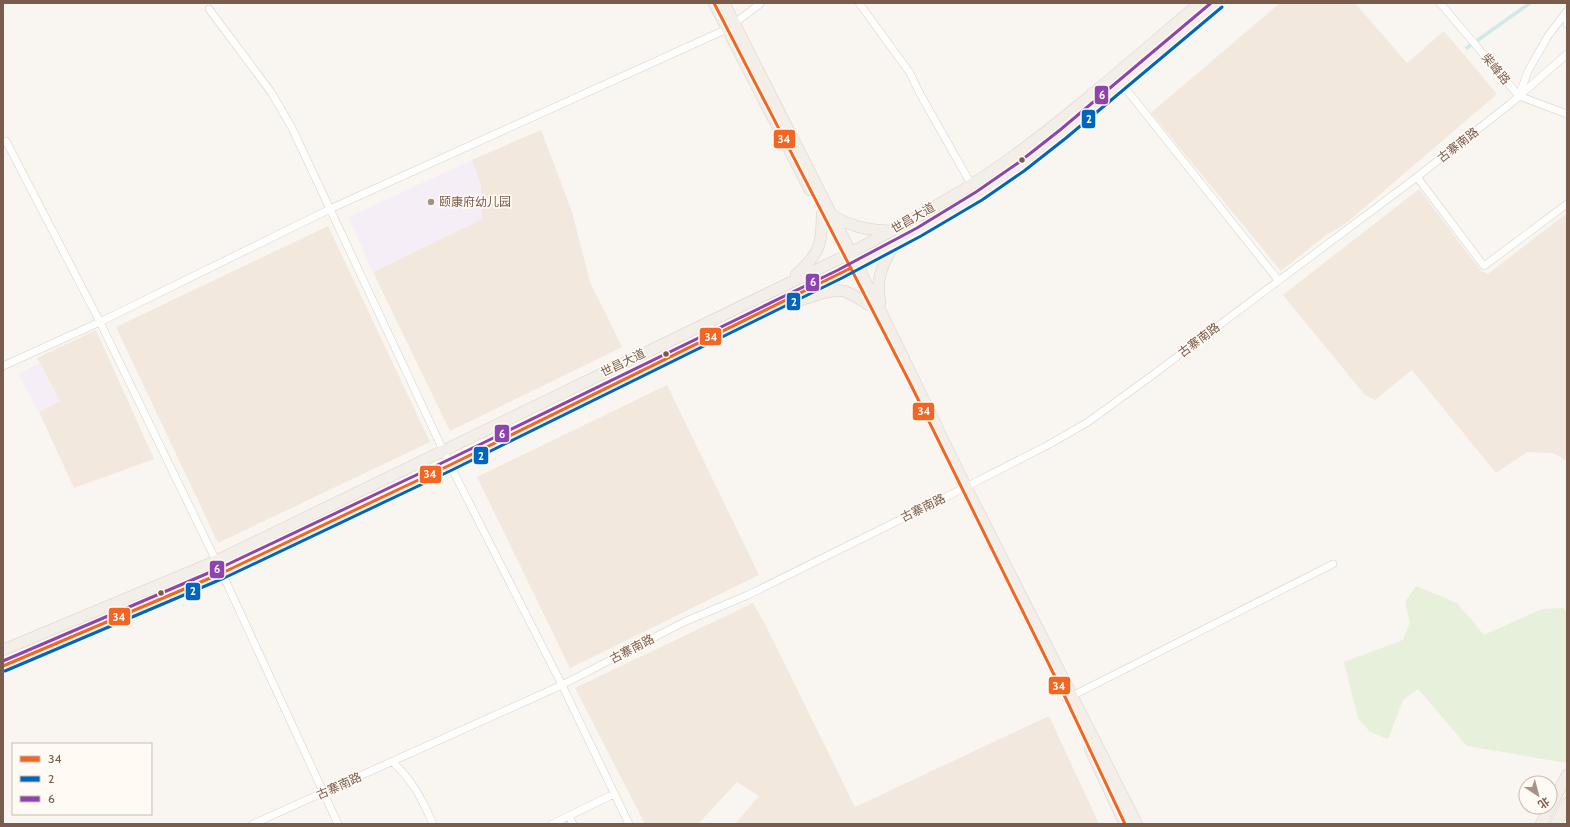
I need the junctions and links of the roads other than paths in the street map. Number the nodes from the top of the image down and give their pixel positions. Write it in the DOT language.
graph roads {
  1 [pos="714,3"];
  2 [pos="724,3"];
  3 [pos="761,3"];
  4 [pos="860,3"];
  5 [pos="1200,3"];
  6 [pos="1219,3"];
  7 [pos="1440,3"];
  8 [pos="209,9"];
  9 [pos="1567,11"];
  10 [pos="1567,16"];
  11 [pos="1567,24"];
  12 [pos="731,26"];
  13 [pos="1567,54"];
  14 [pos="1122,84"];
  15 [pos="1519,96"];
  16 [pos="1567,114"];
  17 [pos="6,141"];
  18 [pos="1416,177"];
  19 [pos="971,184"];
  20 [pos="1567,204"];
  21 [pos="330,209"];
  22 [pos="826,214"];
  23 [pos="892,231"];
  24 [pos="893,246"];
  25 [pos="848,255"];
  26 [pos="854,267"];
  27 [pos="1278,280"];
  28 [pos="787,284"];
  29 [pos="777,305"];
  30 [pos="869,305"];
  31 [pos="881,312"];
  32 [pos="100,322"];
  33 [pos="3,366"];
  34 [pos="443,451"];
  35 [pos="450,465"];
  36 [pos="964,488"];
  37 [pos="216,562"];
  38 [pos="1333,564"];
  39 [pos="222,573"];
  40 [pos="3,650"];
  41 [pos="3,666"];
  42 [pos="562,685"];
  43 [pos="1069,698"];
  44 [pos="393,762"];
  45 [pos="1567,776"];
  46 [pos="324,792"];
  47 [pos="614,794"];
  48 [pos="1567,803"];
  49 [pos="569,816"];
  50 [pos="253,824"];
  51 [pos="338,824"];
  52 [pos="433,824"];
  53 [pos="552,824"];
  54 [pos="573,824"];
  55 [pos="629,824"];
  56 [pos="1126,824"];
  57 [pos="1137,824"];
  58 [pos="1541,824"];
  59 [pos="1556,824"];
  1 -- 12 [label="main road"];
  2 -- 12 [label="main road"];
  3 -- 12 [label="street"];
  4 -- 19 [label="street"];
  5 -- 19 [label="main road, 世昌大道"];
  6 -- 14 [label="main road, 世昌大道"];
  7 -- 15 [label="street, 柴峰路"];
  8 -- 21 [label="street"];
  9 -- 15 [label="street"];
  10 -- 11 [label="street"];
  12 -- 21 [label="street"];
  12 -- 22 [label="main road"];
  13 -- 15 [label="street, 古寨南路"];
  14 -- 24 [label="main road, 世昌大道"];
  14 -- 27 [label="street"];
  15 -- 16 [label="street, 柴峰路"];
  15 -- 18 [label="street, 古寨南路"];
  17 -- 32 [label="street"];
  18 -- 20 [label="street"];
  18 -- 27 [label="street, 古寨南路"];
  19 -- 23 [label="main road, 世昌大道"];
  21 -- 32 [label="street"];
  21 -- 34 [label="street"];
  22 -- 23 [label="main road"];
  22 -- 25 [label="main road"];
  22 -- 28 [label="main road"];
  23 -- 25 [label="main road, 世昌大道"];
  24 -- 26 [label="main road, 世昌大道"];
  24 -- 31 [label="main road"];
  25 -- 26 [label="main road"];
  25 -- 28 [label="main road, 世昌大道"];
  26 -- 29 [label="main road, 世昌大道"];
  26 -- 30 [label="main road"];
  26 -- 31 [label="main road"];
  27 -- 36 [label="street, 古寨南路"];
  28 -- 34 [label="main road, 世昌大道"];
  29 -- 30 [label="main road"];
  29 -- 35 [label="main road, 世昌大道"];
  30 -- 36 [label="main road"];
  31 -- 36 [label="main road"];
  32 -- 33 [label="street"];
  32 -- 37 [label="street"];
  34 -- 35 [label="street"];
  34 -- 37 [label="main road, 世昌大道"];
  35 -- 39 [label="main road, 世昌大道"];
  35 -- 42 [label="street"];
  36 -- 42 [label="street, 古寨南路"];
  36 -- 43 [label="main road"];
  37 -- 39 [label="street"];
  37 -- 40 [label="main road, 世昌大道"];
  38 -- 43 [label="street"];
  39 -- 41 [label="main road, 世昌大道"];
  39 -- 46 [label="street"];
  42 -- 44 [label="street, 古寨南路"];
  42 -- 47 [label="street"];
  43 -- 56 [label="main road"];
  43 -- 57 [label="main road"];
  44 -- 46 [label="street, 古寨南路"];
  44 -- 52 [label="street"];
  45 -- 58 [label="main road"];
  46 -- 50 [label="street, 古寨南路"];
  46 -- 51 [label="street"];
  47 -- 49 [label="street"];
  47 -- 55 [label="street"];
  48 -- 59 [label="main road"];
  49 -- 53 [label="street"];
  49 -- 54 [label="street"];
}
